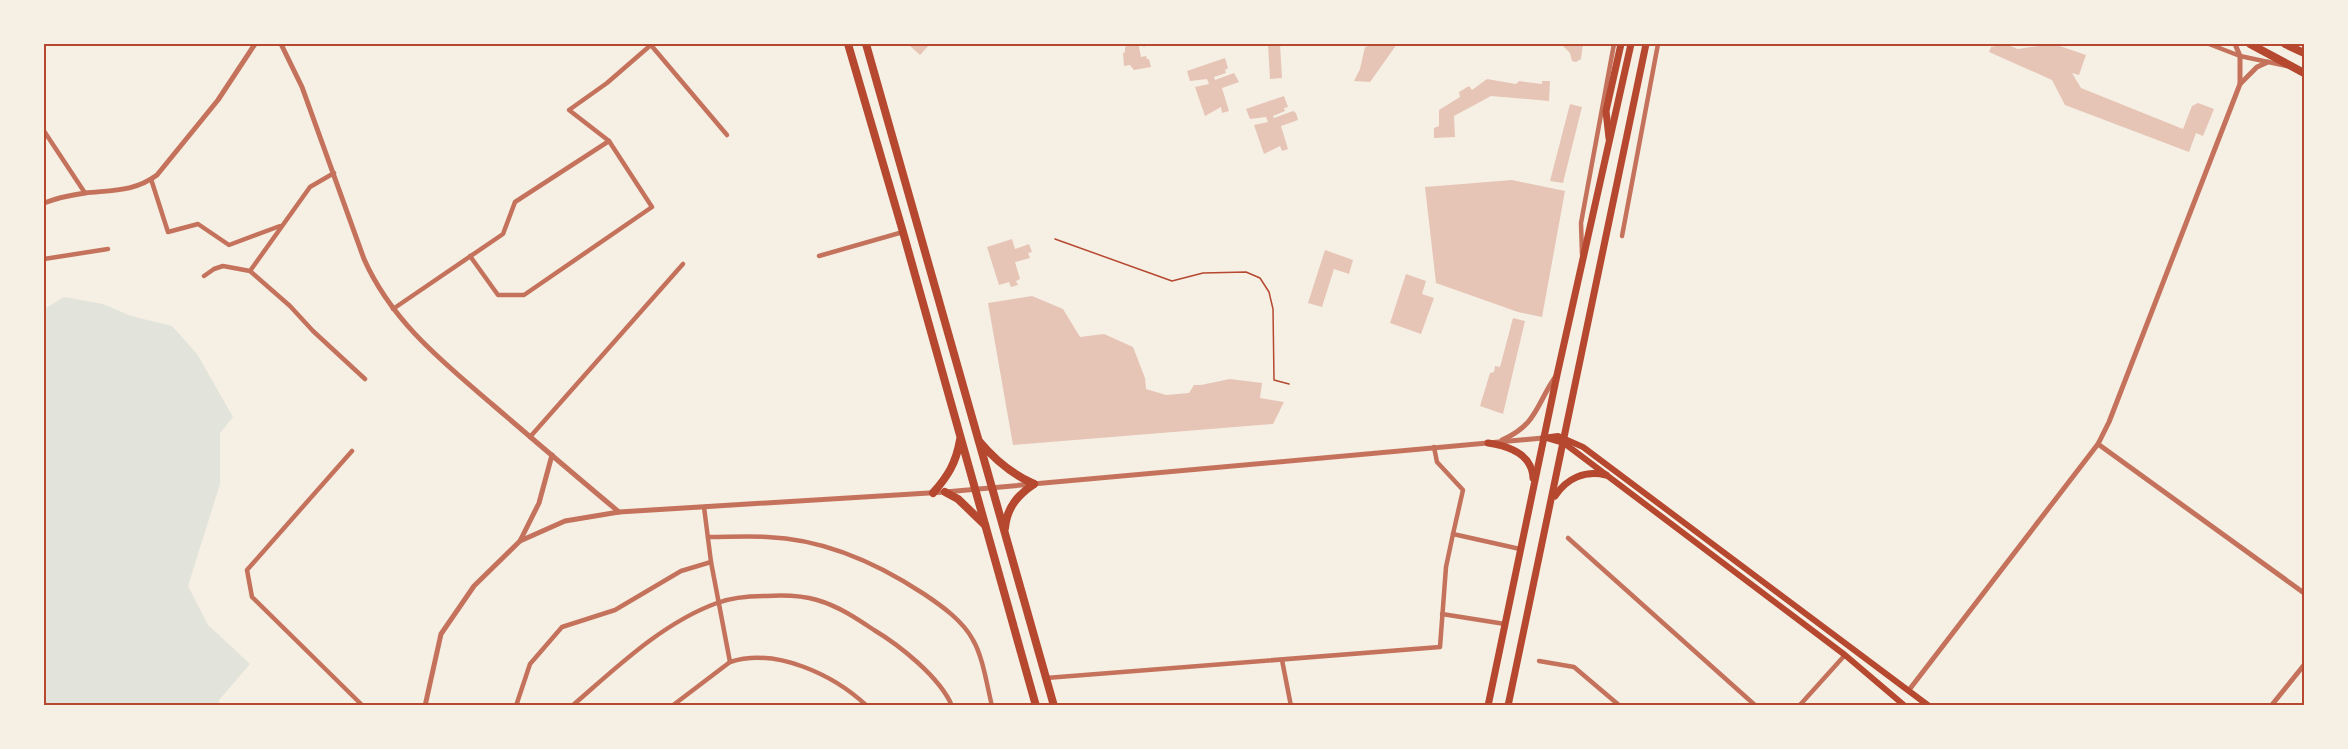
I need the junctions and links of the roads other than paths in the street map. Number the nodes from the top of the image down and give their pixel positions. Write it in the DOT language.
graph roads {
  1 [pos="255,44"];
  2 [pos="281,44"];
  3 [pos="651,44"];
  4 [pos="848,44"];
  5 [pos="866,44"];
  6 [pos="1631,44"];
  7 [pos="1646,44"];
  8 [pos="1658,44"];
  9 [pos="2209,44"];
  10 [pos="2235,44"];
  11 [pos="2250,44"];
  12 [pos="2285,44"];
  13 [pos="1617,45"];
  14 [pos="2304,53"];
  15 [pos="2240,56"];
  16 [pos="2268,62"];
  17 [pos="2290,67"];
  18 [pos="2304,73"];
  19 [pos="2240,84"];
  20 [pos="44,131"];
  21 [pos="727,135"];
  22 [pos="609,141"];
  23 [pos="1609,142"];
  24 [pos="334,173"];
  25 [pos="151,179"];
  26 [pos="84,193"];
  27 [pos="44,203"];
  28 [pos="280,226"];
  29 [pos="903,232"];
  30 [pos="1622,236"];
  31 [pos="108,249"];
  32 [pos="470,256"];
  33 [pos="819,256"];
  34 [pos="44,259"];
  35 [pos="1582,263"];
  36 [pos="683,264"];
  37 [pos="250,271"];
  38 [pos="204,276"];
  39 [pos="393,309"];
  40 [pos="1557,375"];
  41 [pos="365,379"];
  42 [pos="530,436"];
  43 [pos="960,436"];
  44 [pos="977,438"];
  45 [pos="1544,438"];
  46 [pos="1564,440"];
  47 [pos="1488,442"];
  48 [pos="1498,442"];
  49 [pos="2098,444"];
  50 [pos="1434,447"];
  51 [pos="352,451"];
  52 [pos="552,455"];
  53 [pos="1606,475"];
  54 [pos="1534,483"];
  55 [pos="1034,484"];
  56 [pos="991,488"];
  57 [pos="975,490"];
  58 [pos="945,492"];
  59 [pos="933,493"];
  60 [pos="1552,501"];
  61 [pos="705,507"];
  62 [pos="620,512"];
  63 [pos="986,526"];
  64 [pos="1004,534"];
  65 [pos="1454,534"];
  66 [pos="708,537"];
  67 [pos="1568,538"];
  68 [pos="520,541"];
  69 [pos="1520,549"];
  70 [pos="711,562"];
  71 [pos="2304,593"];
  72 [pos="718,602"];
  73 [pos="1442,614"];
  74 [pos="1504,624"];
  75 [pos="1845,656"];
  76 [pos="1282,660"];
  77 [pos="1539,661"];
  78 [pos="730,663"];
  79 [pos="2304,665"];
  80 [pos="1046,678"];
  81 [pos="1909,690"];
  82 [pos="363,705"];
  83 [pos="425,705"];
  84 [pos="516,705"];
  85 [pos="572,705"];
  86 [pos="672,705"];
  87 [pos="867,705"];
  88 [pos="952,705"];
  89 [pos="993,705"];
  90 [pos="1036,705"];
  91 [pos="1053,705"];
  92 [pos="1291,705"];
  93 [pos="1488,705"];
  94 [pos="1508,705"];
  95 [pos="1620,705"];
  96 [pos="1756,705"];
  97 [pos="1799,705"];
  98 [pos="1905,705"];
  99 [pos="1929,705"];
  100 [pos="2271,705"];
  1 -- 25 [label="street"];
  2 -- 24 [label="street"];
  3 -- 21 [label="street"];
  3 -- 22 [label="street"];
  4 -- 29 [label="highway"];
  5 -- 44 [label="highway"];
  6 -- 23 [label="main road"];
  7 -- 46 [label="main road"];
  8 -- 30 [label="street"];
  9 -- 15 [label="street"];
  10 -- 15 [label="street"];
  11 -- 17 [label="highway"];
  12 -- 14 [label="highway"];
  13 -- 23 [label="main road"];
  13 -- 35 [label="street"];
  15 -- 16 [label="street"];
  15 -- 19 [label="street"];
  16 -- 17 [label="street"];
  16 -- 19 [label="street"];
  17 -- 18 [label="highway"];
  19 -- 49 [label="street"];
  20 -- 26 [label="street"];
  22 -- 32 [label="street"];
  22 -- 32 [label="street"];
  23 -- 35 [label="main road"];
  24 -- 28 [label="street"];
  24 -- 39 [label="street"];
  25 -- 26 [label="street"];
  25 -- 28 [label="street"];
  26 -- 27 [label="street"];
  28 -- 37 [label="street"];
  29 -- 33 [label="street"];
  29 -- 43 [label="highway"];
  31 -- 34 [label="street"];
  32 -- 39 [label="street"];
  35 -- 40 [label="main road"];
  36 -- 42 [label="street"];
  37 -- 38 [label="street"];
  37 -- 41 [label="street"];
  39 -- 42 [label="street"];
  40 -- 45 [label="main road"];
  40 -- 48 [label="street"];
  42 -- 52 [label="street"];
  43 -- 57 [label="highway"];
  43 -- 59 [label="highway"];
  44 -- 55 [label="highway"];
  44 -- 56 [label="highway"];
  45 -- 46 [label="main road"];
  45 -- 48 [label="street"];
  45 -- 54 [label="main road"];
  46 -- 53 [label="main road"];
  46 -- 60 [label="main road"];
  46 -- 81 [label="main road"];
  47 -- 48 [label="street"];
  47 -- 50 [label="street"];
  47 -- 54 [label="main road"];
  49 -- 71 [label="street"];
  49 -- 81 [label="street"];
  50 -- 55 [label="street"];
  50 -- 65 [label="street"];
  51 -- 82 [label="street"];
  52 -- 62 [label="street"];
  52 -- 68 [label="street"];
  53 -- 60 [label="main road"];
  53 -- 75 [label="main road"];
  54 -- 69 [label="main road"];
  55 -- 56 [label="street"];
  55 -- 64 [label="highway"];
  56 -- 57 [label="street"];
  56 -- 64 [label="highway"];
  57 -- 58 [label="street"];
  57 -- 63 [label="highway"];
  58 -- 59 [label="street"];
  58 -- 63 [label="highway"];
  59 -- 61 [label="street"];
  60 -- 94 [label="main road"];
  61 -- 62 [label="street"];
  61 -- 66 [label="street"];
  62 -- 68 [label="street"];
  63 -- 90 [label="highway"];
  64 -- 80 [label="highway"];
  65 -- 69 [label="street"];
  65 -- 73 [label="street"];
  66 -- 70 [label="street"];
  66 -- 89 [label="street"];
  67 -- 96 [label="street"];
  68 -- 83 [label="street"];
  69 -- 74 [label="main road"];
  70 -- 72 [label="street"];
  70 -- 84 [label="street"];
  72 -- 78 [label="street"];
  72 -- 85 [label="street"];
  72 -- 88 [label="street"];
  73 -- 74 [label="street"];
  73 -- 76 [label="street"];
  74 -- 93 [label="main road"];
  75 -- 97 [label="street"];
  75 -- 98 [label="main road"];
  76 -- 80 [label="street"];
  76 -- 92 [label="street"];
  77 -- 95 [label="street"];
  78 -- 86 [label="street"];
  78 -- 87 [label="street"];
  79 -- 100 [label="street"];
  80 -- 91 [label="highway"];
  81 -- 99 [label="main road"];
}
